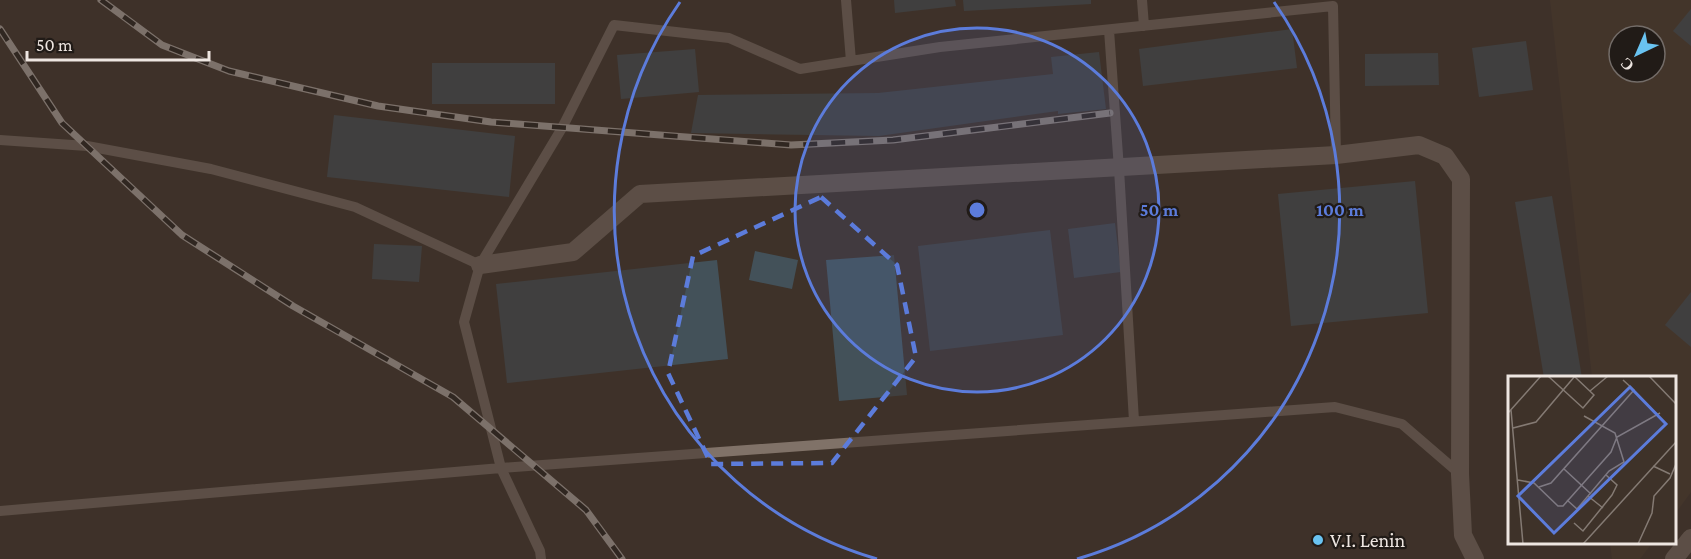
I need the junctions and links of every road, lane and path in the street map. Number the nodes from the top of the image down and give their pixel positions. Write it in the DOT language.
graph roads {
  1 [pos="846,0"];
  2 [pos="1142,0"];
  3 [pos="1144,26"];
  4 [pos="1109,30"];
  5 [pos="851,61"];
  6 [pos="0,140"];
  7 [pos="1336,155"];
  8 [pos="1119,169"];
  9 [pos="480,265"];
  10 [pos="1134,421"];
  11 [pos="501,468"];
  12 [pos="1460,474"];
  13 [pos="0,511"];
  14 [pos="1691,538"];
  15 [pos="541,559"];
  16 [pos="1475,559"];
  17 [pos="1674,559"];
  1 -- 5 [label="lane"];
  2 -- 3 [label="lane"];
  3 -- 4 [label="lane"];
  3 -- 7 [label="lane"];
  4 -- 5 [label="lane"];
  4 -- 8 [label="lane"];
  5 -- 9 [label="lane"];
  6 -- 9 [label="lane"];
  7 -- 8 [label="street"];
  7 -- 12 [label="street"];
  8 -- 9 [label="street"];
  8 -- 10 [label="lane"];
  9 -- 11 [label="lane"];
  10 -- 11 [label="lane"];
  10 -- 12 [label="lane"];
  11 -- 13 [label="lane"];
  11 -- 15 [label="lane"];
  12 -- 16 [label="street"];
  14 -- 17 [label="street"];
}
